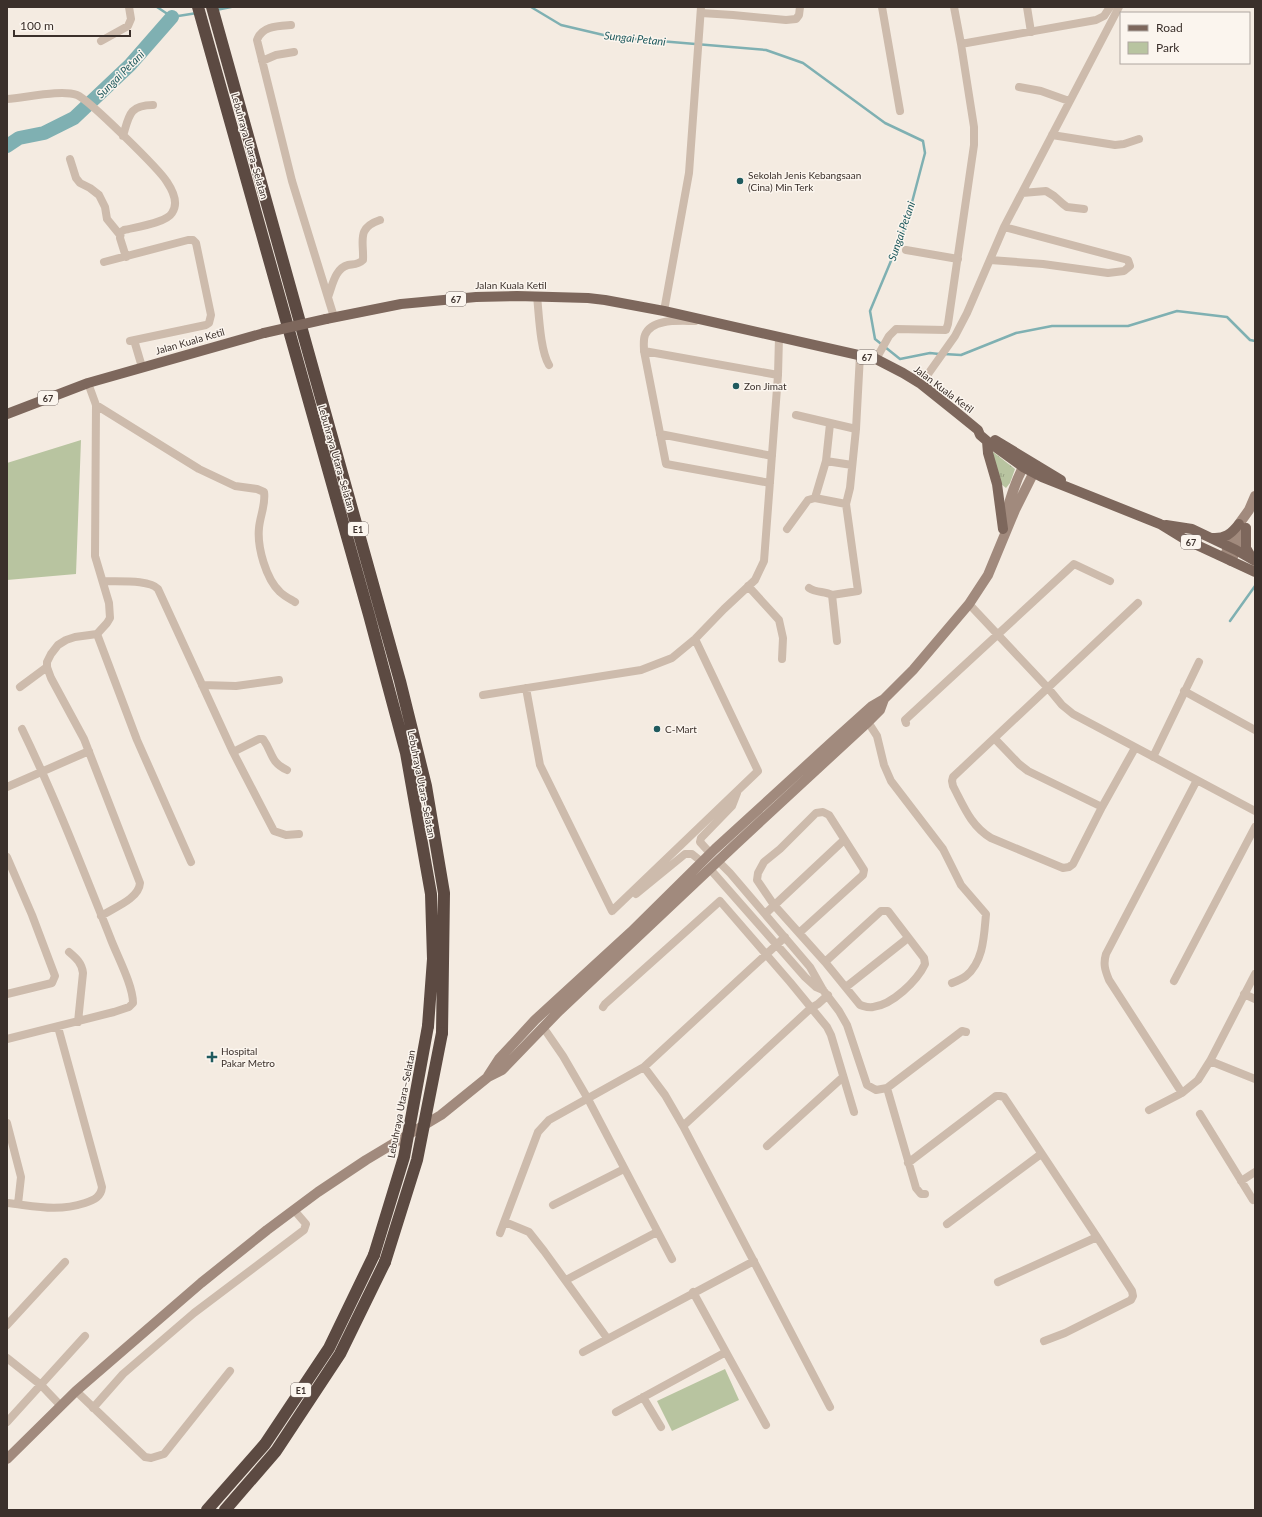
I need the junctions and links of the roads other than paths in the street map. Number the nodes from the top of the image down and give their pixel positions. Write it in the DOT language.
graph roads {
  1 [pos="129,7"];
  2 [pos="198,7"];
  3 [pos="212,7"];
  4 [pos="800,7"];
  5 [pos="882,7"];
  6 [pos="954,7"];
  7 [pos="1026,7"];
  8 [pos="1110,7"];
  9 [pos="1119,7"];
  10 [pos="701,10"];
  11 [pos="291,25"];
  12 [pos="1031,32"];
  13 [pos="101,41"];
  14 [pos="961,44"];
  15 [pos="294,52"];
  16 [pos="262,61"];
  17 [pos="1018,87"];
  18 [pos="7,99"];
  19 [pos="1069,101"];
  20 [pos="153,105"];
  21 [pos="900,111"];
  22 [pos="1052,135"];
  23 [pos="123,136"];
  24 [pos="1139,139"];
  25 [pos="70,159"];
  26 [pos="1022,193"];
  27 [pos="1084,209"];
  28 [pos="380,220"];
  29 [pos="1004,227"];
  30 [pos="120,235"];
  31 [pos="906,250"];
  32 [pos="126,257"];
  33 [pos="958,259"];
  34 [pos="990,260"];
  35 [pos="104,262"];
  36 [pos="537,296"];
  37 [pos="328,297"];
  38 [pos="664,311"];
  39 [pos="330,318"];
  40 [pos="704,320"];
  41 [pos="946,330"];
  42 [pos="779,337"];
  43 [pos="954,339"];
  44 [pos="644,351"];
  45 [pos="860,355"];
  46 [pos="876,359"];
  47 [pos="549,365"];
  48 [pos="142,368"];
  49 [pos="778,375"];
  50 [pos="88,383"];
  51 [pos="921,384"];
  52 [pos="96,405"];
  53 [pos="7,414"];
  54 [pos="796,415"];
  55 [pos="830,424"];
  56 [pos="856,429"];
  57 [pos="978,430"];
  58 [pos="660,434"];
  59 [pos="987,441"];
  60 [pos="772,456"];
  61 [pos="826,461"];
  62 [pos="1025,464"];
  63 [pos="852,465"];
  64 [pos="1035,469"];
  65 [pos="770,483"];
  66 [pos="1255,496"];
  67 [pos="815,498"];
  68 [pos="846,504"];
  69 [pos="1160,524"];
  70 [pos="1242,526"];
  71 [pos="787,529"];
  72 [pos="1004,529"];
  73 [pos="1210,538"];
  74 [pos="1000,546"];
  75 [pos="1233,548"];
  76 [pos="1228,559"];
  77 [pos="1255,561"];
  78 [pos="1255,572"];
  79 [pos="103,581"];
  80 [pos="1110,581"];
  81 [pos="748,586"];
  82 [pos="809,588"];
  83 [pos="832,595"];
  84 [pos="295,602"];
  85 [pos="1138,603"];
  86 [pos="969,604"];
  87 [pos="97,634"];
  88 [pos="999,635"];
  89 [pos="695,639"];
  90 [pos="837,641"];
  91 [pos="782,659"];
  92 [pos="1199,662"];
  93 [pos="47,668"];
  94 [pos="279,680"];
  95 [pos="202,685"];
  96 [pos="20,687"];
  97 [pos="526,688"];
  98 [pos="1048,688"];
  99 [pos="1184,692"];
  100 [pos="483,695"];
  101 [pos="884,699"];
  102 [pos="868,722"];
  103 [pos="906,723"];
  104 [pos="22,729"];
  105 [pos="1255,730"];
  106 [pos="995,739"];
  107 [pos="1135,748"];
  108 [pos="89,751"];
  109 [pos="233,752"];
  110 [pos="1153,757"];
  111 [pos="287,770"];
  112 [pos="42,771"];
  113 [pos="1197,780"];
  114 [pos="7,787"];
  115 [pos="738,790"];
  116 [pos="1102,808"];
  117 [pos="1255,811"];
  118 [pos="1255,827"];
  119 [pos="299,834"];
  120 [pos="844,840"];
  121 [pos="710,853"];
  122 [pos="7,857"];
  123 [pos="718,861"];
  124 [pos="191,862"];
  125 [pos="702,862"];
  126 [pos="710,869"];
  127 [pos="624,900"];
  128 [pos="774,905"];
  129 [pos="765,914"];
  130 [pos="101,916"];
  131 [pos="799,933"];
  132 [pos="785,937"];
  133 [pos="908,938"];
  134 [pos="777,945"];
  135 [pos="69,952"];
  136 [pos="766,954"];
  137 [pos="825,962"];
  138 [pos="1255,974"];
  139 [pos="1174,981"];
  140 [pos="952,983"];
  141 [pos="846,987"];
  142 [pos="826,992"];
  143 [pos="7,994"];
  144 [pos="1244,994"];
  145 [pos="1255,999"];
  146 [pos="603,1007"];
  147 [pos="811,1008"];
  148 [pos="78,1022"];
  149 [pos="58,1027"];
  150 [pos="543,1027"];
  151 [pos="966,1032"];
  152 [pos="7,1039"];
  153 [pos="1210,1061"];
  154 [pos="644,1067"];
  155 [pos="488,1077"];
  156 [pos="844,1077"];
  157 [pos="1255,1079"];
  158 [pos="887,1088"];
  159 [pos="1182,1093"];
  160 [pos="588,1099"];
  161 [pos="1149,1110"];
  162 [pos="854,1112"];
  163 [pos="1200,1114"];
  164 [pos="7,1123"];
  165 [pos="682,1126"];
  166 [pos="8,1133"];
  167 [pos="767,1146"];
  168 [pos="1041,1154"];
  169 [pos="908,1163"];
  170 [pos="624,1169"];
  171 [pos="1255,1172"];
  172 [pos="1240,1181"];
  173 [pos="925,1194"];
  174 [pos="1253,1200"];
  175 [pos="7,1203"];
  176 [pos="18,1204"];
  177 [pos="554,1205"];
  178 [pos="294,1210"];
  179 [pos="505,1222"];
  180 [pos="947,1224"];
  181 [pos="657,1232"];
  182 [pos="500,1234"];
  183 [pos="1098,1237"];
  184 [pos="672,1259"];
  185 [pos="754,1261"];
  186 [pos="65,1262"];
  187 [pos="566,1280"];
  188 [pos="998,1282"];
  189 [pos="694,1292"];
  190 [pos="7,1325"];
  191 [pos="85,1336"];
  192 [pos="607,1338"];
  193 [pos="1044,1341"];
  194 [pos="583,1352"];
  195 [pos="726,1352"];
  196 [pos="7,1358"];
  197 [pos="230,1371"];
  198 [pos="41,1385"];
  199 [pos="76,1391"];
  200 [pos="643,1397"];
  201 [pos="60,1405"];
  202 [pos="830,1407"];
  203 [pos="93,1408"];
  204 [pos="616,1412"];
  205 [pos="7,1422"];
  206 [pos="766,1425"];
  207 [pos="660,1427"];
  208 [pos="7,1458"];
  209 [pos="207,1510"];
  210 [pos="225,1510"];
  1 -- 13 [label="street"];
  2 -- 209 [label="highway, Lebuhraya Utara–Selatan / E1, bridge"];
  3 -- 210 [label="highway, Lebuhraya Utara–Selatan / E1, bridge"];
  4 -- 10 [label="street"];
  5 -- 21 [label="street"];
  6 -- 14 [label="street"];
  7 -- 12 [label="street"];
  8 -- 12 [label="street"];
  9 -- 19 [label="street"];
  10 -- 38 [label="street"];
  11 -- 16 [label="street"];
  12 -- 14 [label="street"];
  14 -- 33 [label="street"];
  15 -- 16 [label="street"];
  16 -- 37 [label="street"];
  17 -- 19 [label="street"];
  18 -- 23 [label="street"];
  19 -- 22 [label="street"];
  20 -- 23 [label="street"];
  22 -- 24 [label="street"];
  22 -- 26 [label="street"];
  23 -- 30 [label="street"];
  25 -- 30 [label="street"];
  26 -- 27 [label="street"];
  26 -- 29 [label="street"];
  28 -- 37 [label="street"];
  29 -- 34 [label="street"];
  29 -- 34 [label="street"];
  30 -- 32 [label="street"];
  31 -- 33 [label="street"];
  32 -- 35 [label="street"];
  32 -- 48 [label="street"];
  33 -- 41 [label="street"];
  34 -- 43 [label="street"];
  36 -- 38 [label="main road, Jalan Kuala Ketil / 67"];
  36 -- 39 [label="main road, Jalan Kuala Ketil / 67"];
  36 -- 47 [label="street"];
  37 -- 39 [label="street"];
  38 -- 40 [label="main road, Jalan Kuala Ketil / 67"];
  39 -- 48 [label="main road, Jalan Kuala Ketil / 67, bridge"];
  40 -- 42 [label="main road, Jalan Kuala Ketil / 67"];
  40 -- 44 [label="street"];
  41 -- 43 [label="street"];
  41 -- 46 [label="street"];
  42 -- 45 [label="main road, Jalan Kuala Ketil / 67"];
  42 -- 49 [label="street"];
  43 -- 51 [label="street"];
  44 -- 49 [label="street"];
  44 -- 58 [label="street"];
  45 -- 46 [label="main road, Jalan Kuala Ketil / 67"];
  45 -- 56 [label="street"];
  46 -- 51 [label="main road, Jalan Kuala Ketil / 67"];
  48 -- 50 [label="main road, Jalan Kuala Ketil / 67"];
  49 -- 60 [label="street"];
  50 -- 52 [label="street"];
  50 -- 53 [label="main road, Jalan Kuala Ketil / 67"];
  51 -- 57 [label="main road, Jalan Kuala Ketil / 67"];
  52 -- 79 [label="street"];
  52 -- 84 [label="street"];
  54 -- 55 [label="street"];
  55 -- 56 [label="street"];
  55 -- 61 [label="street"];
  56 -- 63 [label="street"];
  57 -- 59 [label="main road, Jalan Kuala Ketil / 67"];
  57 -- 62 [label="main road, Jalan Kuala Ketil / 67"];
  58 -- 60 [label="street"];
  58 -- 65 [label="street"];
  59 -- 62 [label="main road, Jalan Kuala Ketil / 67"];
  59 -- 72 [label="main road"];
  60 -- 65 [label="street"];
  61 -- 63 [label="street"];
  61 -- 67 [label="street"];
  62 -- 64 [label="main road, Jalan Kuala Ketil / 67"];
  62 -- 72 [label="main road"];
  63 -- 68 [label="street"];
  64 -- 69 [label="main road, Jalan Kuala Ketil / 67"];
  64 -- 74 [label="main road"];
  65 -- 81 [label="street"];
  66 -- 70 [label="main road"];
  67 -- 68 [label="street"];
  67 -- 71 [label="street"];
  68 -- 83 [label="street"];
  69 -- 73 [label="main road, Jalan Kuala Ketil / 67"];
  69 -- 76 [label="main road, Jalan Kuala Ketil / 67"];
  70 -- 73 [label="main road"];
  70 -- 75 [label="main road"];
  70 -- 77 [label="main road"];
  72 -- 74 [label="main road"];
  73 -- 75 [label="main road, Jalan Kuala Ketil / 67"];
  74 -- 86 [label="main road"];
  75 -- 76 [label="main road"];
  75 -- 77 [label="main road, Jalan Kuala Ketil / 67"];
  76 -- 78 [label="main road, Jalan Kuala Ketil / 67"];
  79 -- 87 [label="street"];
  79 -- 95 [label="street"];
  80 -- 88 [label="street"];
  81 -- 89 [label="street"];
  81 -- 91 [label="street"];
  82 -- 83 [label="street"];
  83 -- 90 [label="street"];
  85 -- 98 [label="street"];
  86 -- 88 [label="street"];
  86 -- 101 [label="main road"];
  87 -- 93 [label="street"];
  87 -- 124 [label="street"];
  88 -- 98 [label="street"];
  88 -- 103 [label="street"];
  89 -- 97 [label="street"];
  89 -- 115 [label="street"];
  92 -- 99 [label="street"];
  93 -- 96 [label="street"];
  93 -- 108 [label="street"];
  94 -- 95 [label="street"];
  95 -- 109 [label="street"];
  97 -- 100 [label="street"];
  97 -- 127 [label="street"];
  98 -- 106 [label="street"];
  98 -- 107 [label="street"];
  99 -- 105 [label="street"];
  99 -- 110 [label="street"];
  101 -- 102 [label="main road"];
  101 -- 121 [label="main road"];
  102 -- 123 [label="main road"];
  102 -- 140 [label="street"];
  104 -- 112 [label="street"];
  106 -- 116 [label="street"];
  106 -- 116 [label="street"];
  107 -- 110 [label="street"];
  107 -- 116 [label="street"];
  108 -- 112 [label="street"];
  108 -- 130 [label="street"];
  109 -- 111 [label="street"];
  109 -- 119 [label="street"];
  110 -- 113 [label="street"];
  112 -- 114 [label="street"];
  112 -- 130 [label="street"];
  113 -- 117 [label="street"];
  113 -- 159 [label="street"];
  115 -- 121 [label="street"];
  115 -- 127 [label="street"];
  118 -- 139 [label="street"];
  120 -- 128 [label="street"];
  120 -- 128 [label="street"];
  120 -- 131 [label="street"];
  121 -- 123 [label="main road"];
  121 -- 125 [label="main road"];
  122 -- 143 [label="street"];
  123 -- 126 [label="main road"];
  123 -- 129 [label="street"];
  125 -- 126 [label="main road"];
  125 -- 127 [label="street"];
  125 -- 155 [label="main road"];
  126 -- 134 [label="street"];
  126 -- 150 [label="main road"];
  128 -- 129 [label="street"];
  128 -- 131 [label="street"];
  129 -- 132 [label="street"];
  130 -- 148 [label="street"];
  131 -- 137 [label="street"];
  132 -- 134 [label="street"];
  132 -- 142 [label="street"];
  133 -- 137 [label="street"];
  133 -- 141 [label="street"];
  133 -- 141 [label="street"];
  134 -- 136 [label="street"];
  134 -- 142 [label="street"];
  135 -- 148 [label="street"];
  136 -- 146 [label="street"];
  136 -- 147 [label="street"];
  136 -- 154 [label="street"];
  137 -- 141 [label="street"];
  138 -- 144 [label="street"];
  142 -- 147 [label="street"];
  142 -- 158 [label="street"];
  144 -- 145 [label="street"];
  144 -- 153 [label="street"];
  147 -- 156 [label="street"];
  147 -- 165 [label="street"];
  148 -- 149 [label="street"];
  149 -- 152 [label="street"];
  149 -- 176 [label="street"];
  150 -- 155 [label="main road"];
  150 -- 160 [label="street"];
  151 -- 158 [label="street"];
  153 -- 157 [label="street"];
  153 -- 159 [label="street"];
  154 -- 160 [label="street"];
  154 -- 165 [label="street"];
  155 -- 178 [label="main road"];
  156 -- 162 [label="street"];
  156 -- 167 [label="street"];
  158 -- 169 [label="street"];
  159 -- 161 [label="street"];
  160 -- 170 [label="street"];
  160 -- 179 [label="street"];
  163 -- 172 [label="street"];
  164 -- 166 [label="street"];
  165 -- 185 [label="street"];
  166 -- 176 [label="street"];
  168 -- 169 [label="street"];
  168 -- 180 [label="street"];
  168 -- 183 [label="street"];
  169 -- 173 [label="street"];
  170 -- 177 [label="street"];
  170 -- 181 [label="street"];
  171 -- 172 [label="street"];
  172 -- 174 [label="street"];
  175 -- 176 [label="street"];
  178 -- 199 [label="main road"];
  178 -- 203 [label="street"];
  179 -- 182 [label="street"];
  179 -- 187 [label="street"];
  181 -- 184 [label="street"];
  181 -- 187 [label="street"];
  183 -- 188 [label="street"];
  183 -- 193 [label="street"];
  185 -- 189 [label="street"];
  185 -- 202 [label="street"];
  186 -- 190 [label="street"];
  187 -- 192 [label="street"];
  189 -- 192 [label="street"];
  189 -- 195 [label="street"];
  191 -- 198 [label="street"];
  192 -- 194 [label="street"];
  195 -- 200 [label="street"];
  195 -- 206 [label="street"];
  196 -- 198 [label="street"];
  197 -- 203 [label="street"];
  198 -- 201 [label="street"];
  198 -- 205 [label="street"];
  199 -- 201 [label="main road"];
  199 -- 203 [label="street"];
  200 -- 204 [label="street"];
  200 -- 207 [label="street"];
  201 -- 208 [label="main road"];
}
